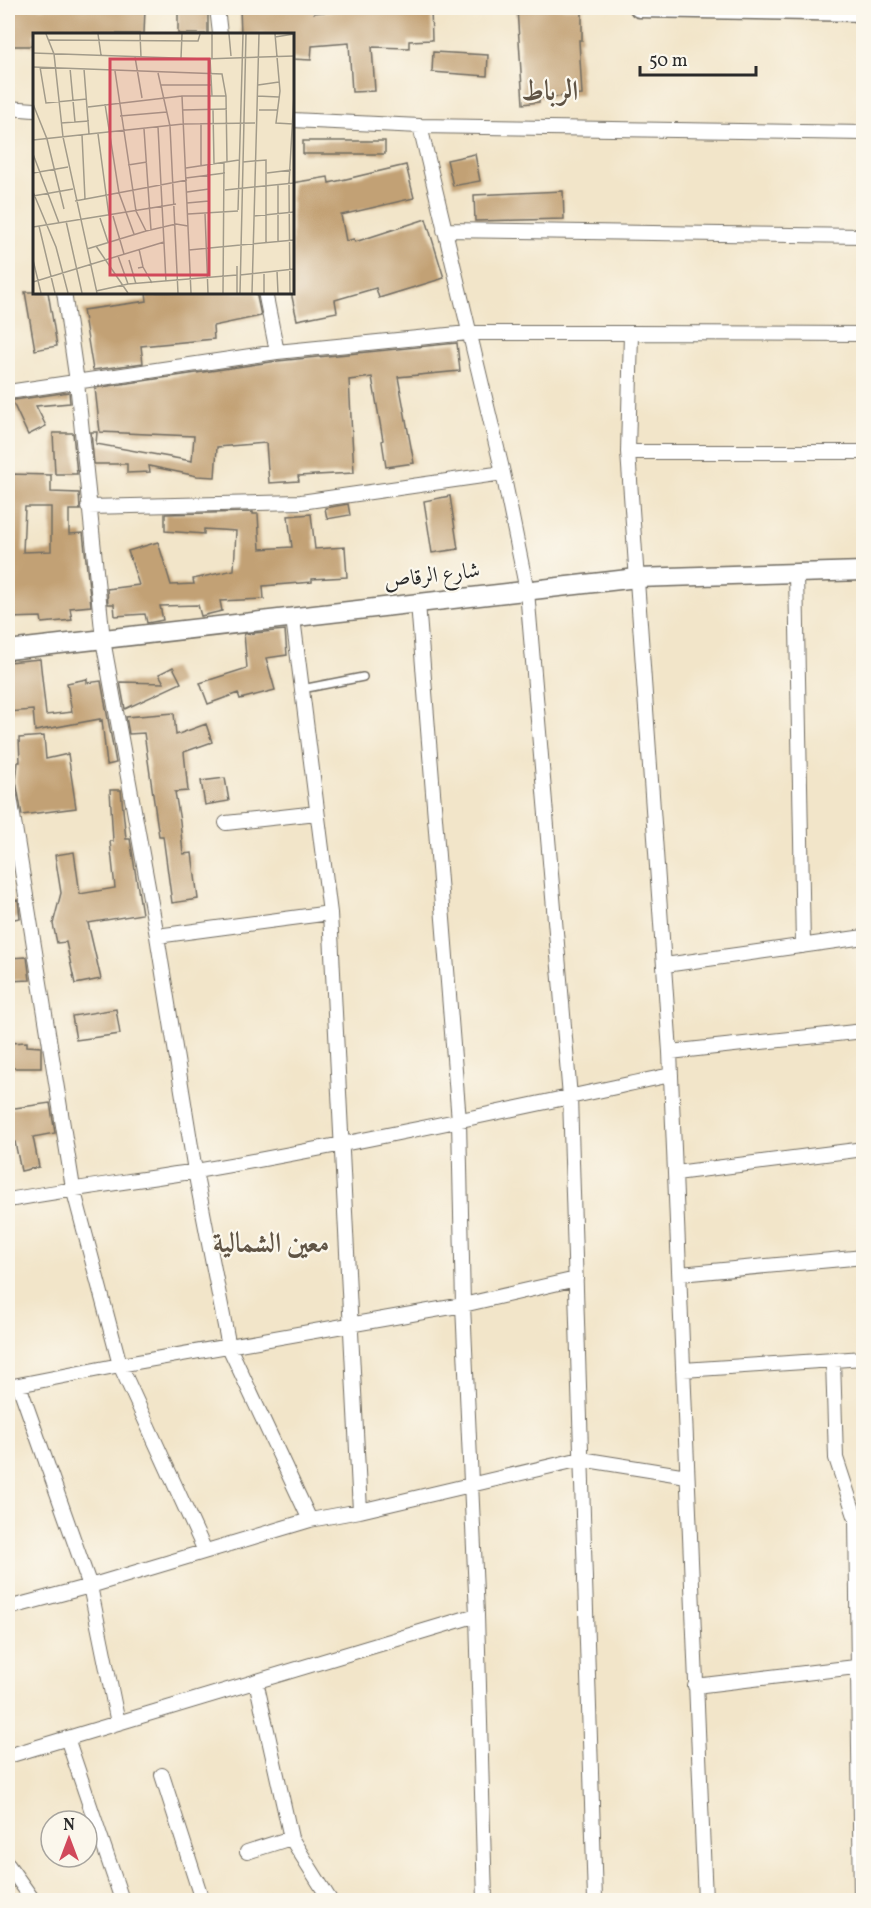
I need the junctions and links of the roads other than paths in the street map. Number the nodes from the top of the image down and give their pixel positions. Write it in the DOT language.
graph roads {
  1 [pos="217,8"];
  2 [pos="639,8"];
  3 [pos="864,12"];
  4 [pos="220,33"];
  5 [pos="8,108"];
  6 [pos="33,110"];
  7 [pos="294,120"];
  8 [pos="420,126"];
  9 [pos="864,133"];
  10 [pos="444,230"];
  11 [pos="864,236"];
  12 [pos="64,294"];
  13 [pos="265,294"];
  14 [pos="468,333"];
  15 [pos="631,333"];
  16 [pos="864,334"];
  17 [pos="277,352"];
  18 [pos="77,382"];
  19 [pos="8,392"];
  20 [pos="628,452"];
  21 [pos="864,452"];
  22 [pos="503,473"];
  23 [pos="88,507"];
  24 [pos="864,571"];
  25 [pos="796,572"];
  26 [pos="637,578"];
  27 [pos="527,591"];
  28 [pos="418,603"];
  29 [pos="293,618"];
  30 [pos="102,640"];
  31 [pos="8,650"];
  32 [pos="363,677"];
  33 [pos="302,689"];
  34 [pos="8,784"];
  35 [pos="317,813"];
  36 [pos="226,823"];
  37 [pos="330,913"];
  38 [pos="157,936"];
  39 [pos="864,937"];
  40 [pos="803,946"];
  41 [pos="665,965"];
  42 [pos="864,1031"];
  43 [pos="670,1052"];
  44 [pos="671,1075"];
  45 [pos="570,1097"];
  46 [pos="459,1121"];
  47 [pos="341,1144"];
  48 [pos="864,1149"];
  49 [pos="195,1171"];
  50 [pos="676,1173"];
  51 [pos="73,1188"];
  52 [pos="8,1200"];
  53 [pos="864,1257"];
  54 [pos="680,1274"];
  55 [pos="576,1279"];
  56 [pos="462,1305"];
  57 [pos="350,1325"];
  58 [pos="229,1347"];
  59 [pos="864,1358"];
  60 [pos="833,1360"];
  61 [pos="120,1365"];
  62 [pos="683,1370"];
  63 [pos="13,1386"];
  64 [pos="581,1459"];
  65 [pos="687,1476"];
  66 [pos="471,1486"];
  67 [pos="360,1511"];
  68 [pos="310,1520"];
  69 [pos="205,1551"];
  70 [pos="90,1586"];
  71 [pos="8,1608"];
  72 [pos="477,1615"];
  73 [pos="862,1667"];
  74 [pos="256,1681"];
  75 [pos="695,1686"];
  76 [pos="118,1723"];
  77 [pos="67,1738"];
  78 [pos="8,1756"];
  79 [pos="162,1775"];
  80 [pos="291,1838"];
  81 [pos="247,1852"];
  82 [pos="8,1865"];
  83 [pos="33,1900"];
  84 [pos="122,1900"];
  85 [pos="202,1900"];
  86 [pos="330,1900"];
  87 [pos="486,1900"];
  88 [pos="595,1900"];
  89 [pos="705,1900"];
  90 [pos="861,1900"];
  1 -- 4 [label="street"];
  2 -- 3 [label="street"];
  5 -- 6 [label="street"];
  7 -- 8 [label="street"];
  8 -- 9 [label="street"];
  8 -- 10 [label="street"];
  10 -- 11 [label="street"];
  10 -- 14 [label="street"];
  12 -- 18 [label="street"];
  13 -- 17 [label="street"];
  14 -- 15 [label="street"];
  14 -- 17 [label="street"];
  14 -- 22 [label="street"];
  15 -- 16 [label="street"];
  15 -- 20 [label="street"];
  17 -- 18 [label="street"];
  18 -- 19 [label="street"];
  18 -- 23 [label="street"];
  20 -- 21 [label="street"];
  20 -- 26 [label="street"];
  22 -- 23 [label="street"];
  22 -- 27 [label="street"];
  23 -- 30 [label="street"];
  24 -- 25 [label="street, شارع الرقاص"];
  25 -- 26 [label="street, شارع الرقاص"];
  25 -- 40 [label="street"];
  26 -- 27 [label="street, شارع الرقاص"];
  26 -- 41 [label="street"];
  27 -- 28 [label="street, شارع الرقاص"];
  27 -- 45 [label="street"];
  28 -- 29 [label="street, شارع الرقاص"];
  28 -- 46 [label="street"];
  29 -- 30 [label="street, شارع الرقاص"];
  29 -- 33 [label="street"];
  30 -- 31 [label="street, شارع الرقاص"];
  30 -- 38 [label="street"];
  32 -- 33 [label="lane"];
  33 -- 35 [label="street"];
  34 -- 51 [label="street"];
  35 -- 36 [label="street"];
  35 -- 37 [label="street"];
  37 -- 38 [label="street"];
  37 -- 47 [label="street"];
  38 -- 49 [label="street"];
  39 -- 40 [label="street"];
  40 -- 41 [label="street"];
  41 -- 43 [label="street"];
  42 -- 43 [label="street"];
  43 -- 44 [label="street"];
  44 -- 45 [label="street"];
  44 -- 50 [label="street"];
  45 -- 46 [label="street"];
  45 -- 55 [label="street"];
  46 -- 47 [label="street"];
  46 -- 56 [label="street"];
  47 -- 49 [label="street"];
  47 -- 57 [label="street"];
  48 -- 50 [label="street"];
  49 -- 51 [label="street"];
  49 -- 58 [label="street"];
  50 -- 54 [label="street"];
  51 -- 52 [label="street"];
  51 -- 61 [label="street"];
  53 -- 54 [label="street"];
  54 -- 62 [label="street"];
  55 -- 56 [label="street"];
  55 -- 64 [label="street"];
  56 -- 57 [label="street"];
  56 -- 66 [label="street"];
  57 -- 58 [label="street"];
  57 -- 67 [label="street"];
  58 -- 61 [label="street"];
  58 -- 68 [label="street"];
  59 -- 60 [label="street"];
  60 -- 62 [label="street"];
  60 -- 73 [label="street"];
  61 -- 63 [label="street"];
  61 -- 69 [label="street"];
  62 -- 65 [label="street"];
  63 -- 70 [label="street"];
  64 -- 65 [label="street"];
  64 -- 66 [label="street"];
  64 -- 88 [label="street"];
  65 -- 75 [label="street"];
  66 -- 67 [label="street"];
  66 -- 72 [label="street"];
  67 -- 68 [label="street"];
  68 -- 69 [label="street"];
  69 -- 70 [label="street"];
  70 -- 71 [label="street"];
  70 -- 76 [label="street"];
  72 -- 74 [label="street"];
  72 -- 87 [label="street"];
  73 -- 75 [label="street"];
  73 -- 90 [label="street"];
  74 -- 76 [label="street"];
  74 -- 80 [label="street"];
  75 -- 89 [label="street"];
  76 -- 77 [label="street"];
  77 -- 78 [label="street"];
  77 -- 84 [label="street"];
  79 -- 85 [label="street"];
  80 -- 81 [label="street"];
  80 -- 86 [label="street"];
  82 -- 83 [label="street"];
}
